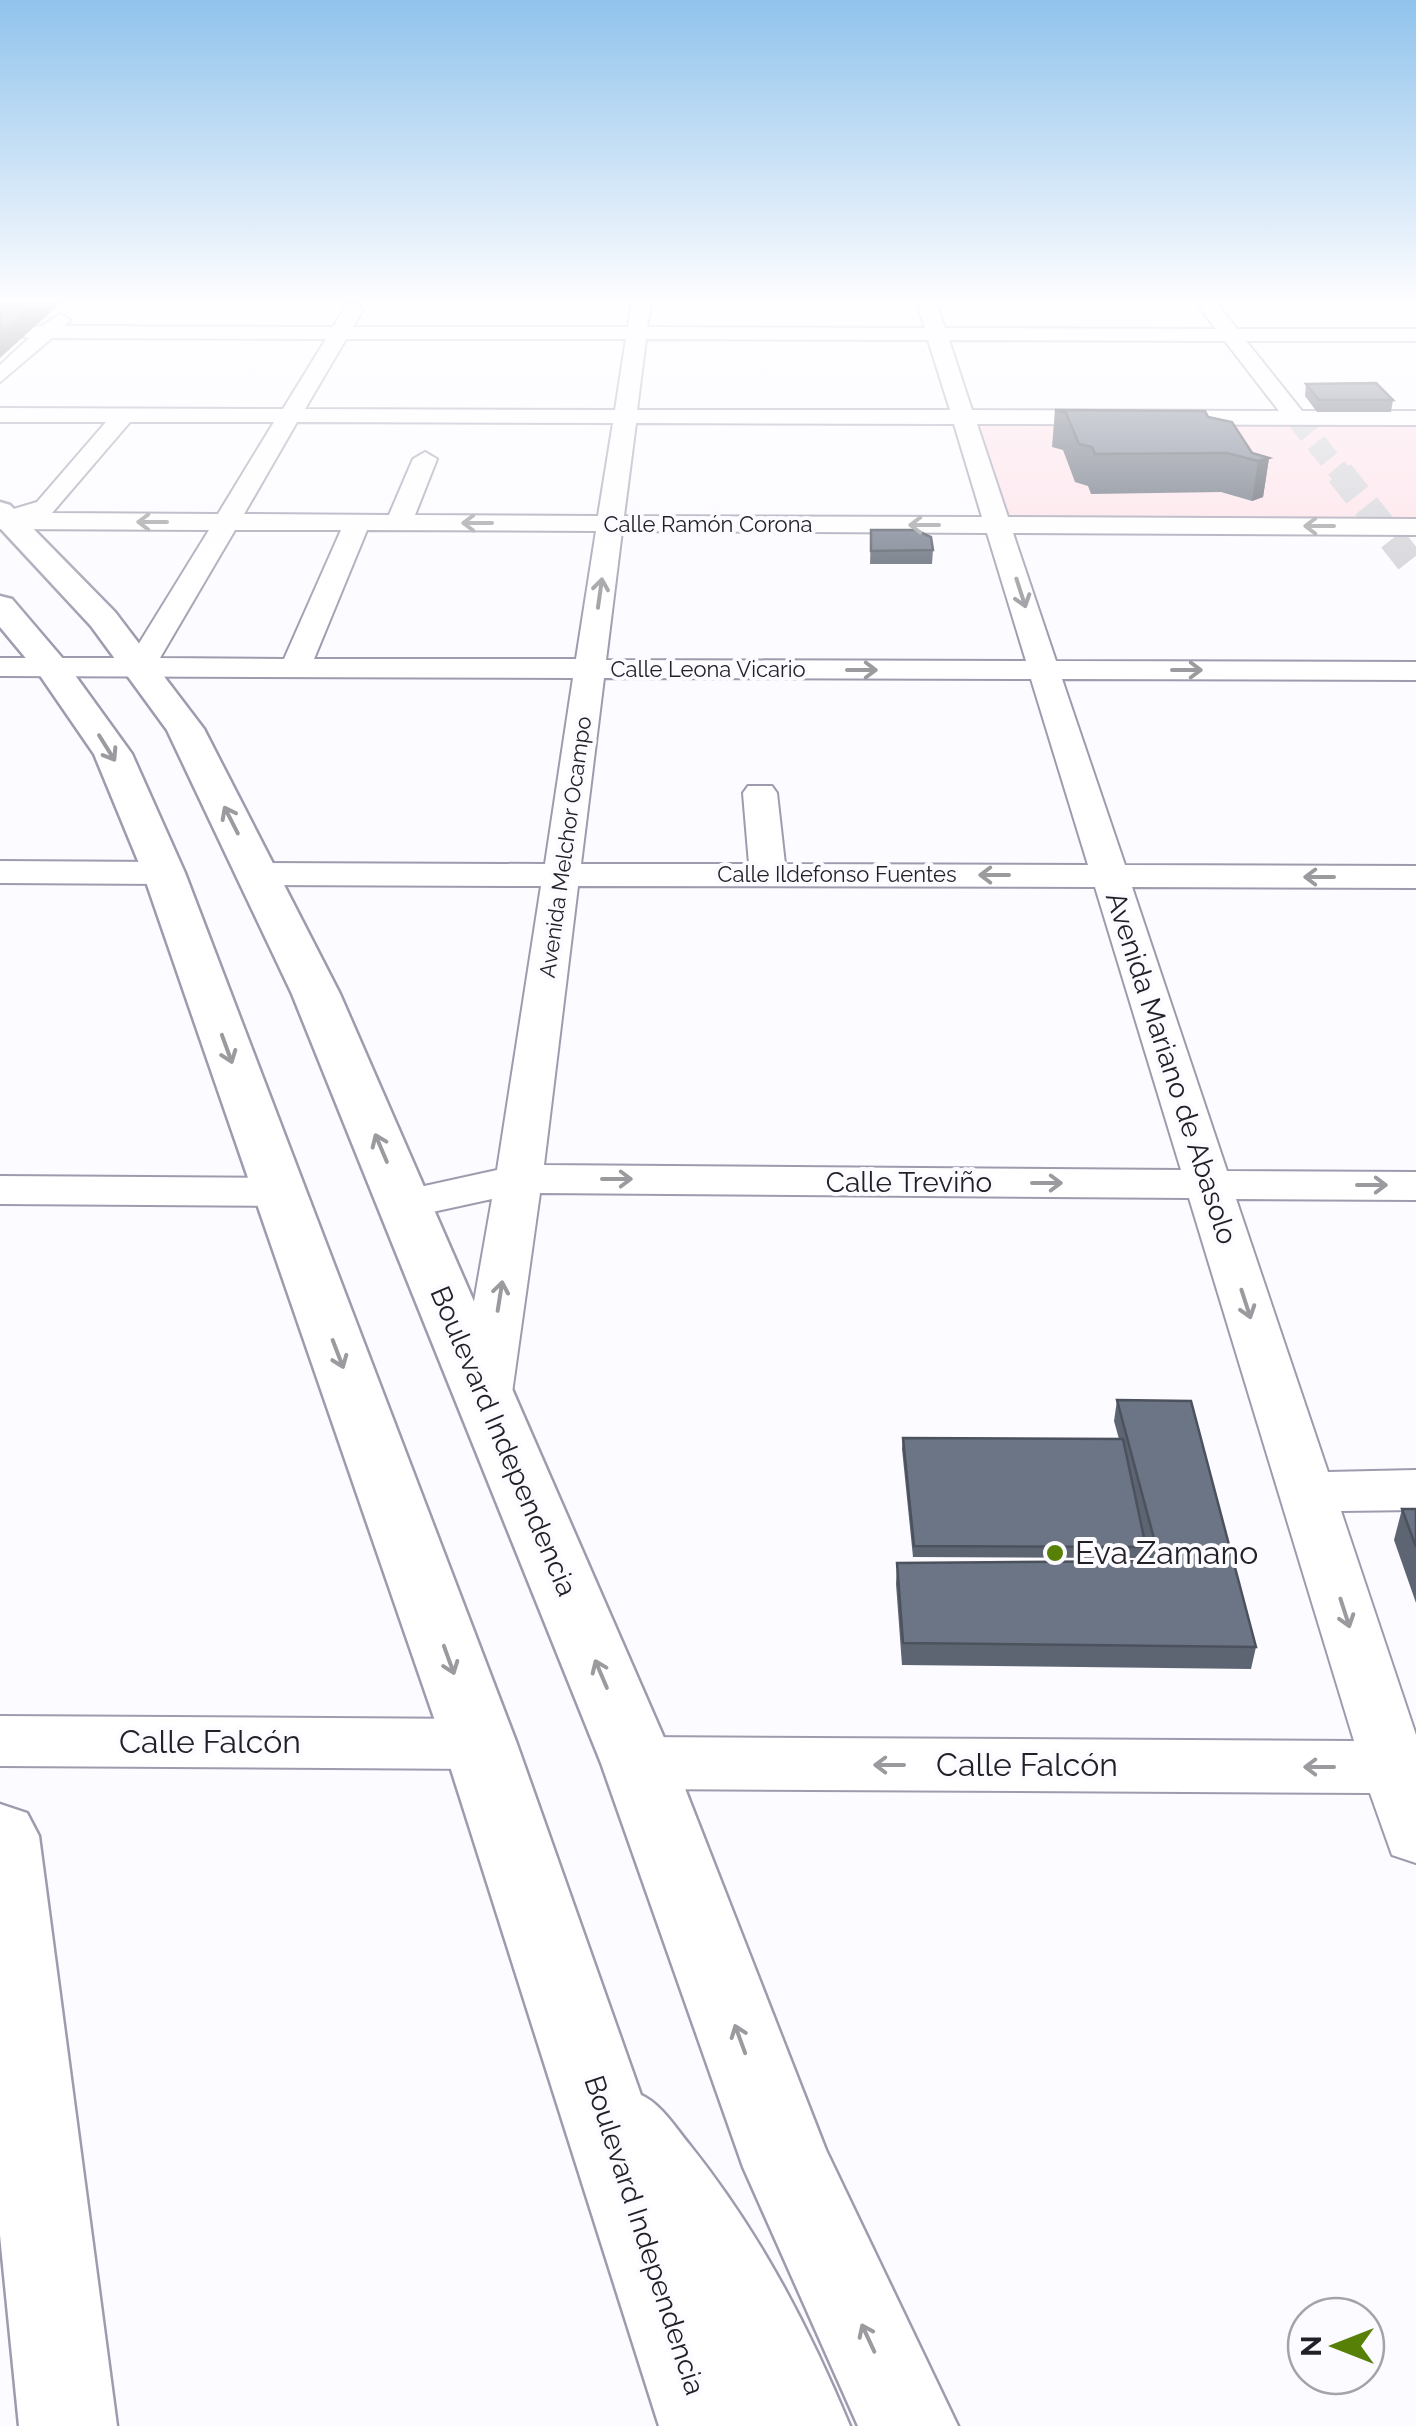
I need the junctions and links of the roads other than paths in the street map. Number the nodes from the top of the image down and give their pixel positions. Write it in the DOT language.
graph roads {
  1 [pos="1293,414"];
  2 [pos="0,415"];
  3 [pos="123,416"];
  4 [pos="290,416"];
  5 [pos="625,416"];
  6 [pos="965,417"];
  7 [pos="1296,418"];
  8 [pos="1416,418"];
  9 [pos="425,459"];
  10 [pos="3,518"];
  11 [pos="226,522"];
  12 [pos="357,522"];
  13 [pos="399,523"];
  14 [pos="609,524"];
  15 [pos="1000,525"];
  16 [pos="1416,526"];
  17 [pos="0,606"];
  18 [pos="26,667"];
  19 [pos="139,668"];
  20 [pos="295,668"];
  21 [pos="590,669"];
  22 [pos="1046,670"];
  23 [pos="1416,671"];
  24 [pos="760,793"];
  25 [pos="0,872"];
  26 [pos="562,872"];
  27 [pos="164,873"];
  28 [pos="768,873"];
  29 [pos="258,874"];
  30 [pos="1111,876"];
  31 [pos="1416,877"];
  32 [pos="520,1179"];
  33 [pos="1208,1184"];
  34 [pos="1416,1186"];
  35 [pos="0,1190"];
  36 [pos="278,1192"];
  37 [pos="405,1204"];
  38 [pos="485,1393"];
  39 [pos="1416,1490"];
  40 [pos="1306,1492"];
  41 [pos="0,1741"];
  42 [pos="480,1744"];
  43 [pos="638,1764"];
  44 [pos="1405,1767"];
  45 [pos="1416,1835"];
  46 [pos="0,1836"];
  47 [pos="604,2111"];
  48 [pos="68,2426"];
  49 [pos="708,2426"];
  50 [pos="801,2426"];
  51 [pos="909,2426"];
  1 -- 7 [label="street"];
  2 -- 3 [label="street"];
  3 -- 4 [label="street"];
  3 -- 10 [label="street"];
  4 -- 5 [label="street"];
  4 -- 11 [label="street"];
  5 -- 6 [label="street"];
  5 -- 14 [label="street, Avenida Melchor Ocampo"];
  6 -- 7 [label="street"];
  6 -- 15 [label="street, Avenida Mariano de Abasolo"];
  7 -- 8 [label="street"];
  9 -- 13 [label="street"];
  11 -- 10 [label="street, Calle Ramón Corona, one-way"];
  10 -- 19 [label="main road, Boulevard Independencia"];
  11 -- 12 [label="street, Calle Ramón Corona"];
  11 -- 19 [label="street"];
  12 -- 13 [label="street, Calle Ramón Corona"];
  12 -- 20 [label="street"];
  14 -- 13 [label="street, Calle Ramón Corona, one-way"];
  15 -- 14 [label="street, Calle Ramón Corona, one-way"];
  21 -- 14 [label="street, Avenida Melchor Ocampo, one-way"];
  16 -- 15 [label="street, Calle Ramón Corona, one-way"];
  15 -- 22 [label="street, Avenida Mariano de Abasolo, one-way"];
  17 -- 18 [label="main road, Boulevard Independencia"];
  18 -- 19 [label="street, Calle Leona Vicario"];
  18 -- 27 [label="main road, Boulevard Independencia, one-way"];
  19 -- 20 [label="street, Calle Leona Vicario"];
  29 -- 19 [label="main road, Boulevard Independencia, one-way"];
  20 -- 21 [label="street, Calle Leona Vicario"];
  21 -- 22 [label="street, Calle Leona Vicario, one-way"];
  21 -- 26 [label="street, Avenida Melchor Ocampo"];
  22 -- 23 [label="street, Calle Leona Vicario, one-way"];
  22 -- 30 [label="street, Avenida Mariano de Abasolo"];
  24 -- 28 [label="street"];
  25 -- 27 [label="street"];
  26 -- 28 [label="street, Calle Ildefonso Fuentes"];
  26 -- 29 [label="street, Calle Ildefonso Fuentes"];
  26 -- 32 [label="street, Avenida Melchor Ocampo"];
  27 -- 36 [label="main road, Boulevard Independencia, one-way"];
  30 -- 28 [label="street, Calle Ildefonso Fuentes, one-way"];
  37 -- 29 [label="main road, Boulevard Independencia, one-way"];
  31 -- 30 [label="street, Calle Ildefonso Fuentes, one-way"];
  30 -- 33 [label="street, Avenida Mariano de Abasolo"];
  32 -- 33 [label="street, Calle Treviño, one-way"];
  32 -- 37 [label="street, Calle Treviño"];
  38 -- 32 [label="street, Avenida Melchor Ocampo, one-way"];
  33 -- 34 [label="street, Calle Treviño, one-way"];
  33 -- 40 [label="street, Avenida Mariano de Abasolo, one-way"];
  35 -- 36 [label="street"];
  36 -- 42 [label="main road, Boulevard Independencia, one-way"];
  37 -- 38 [label="main road, Boulevard Independencia"];
  43 -- 38 [label="main road, Boulevard Independencia, one-way"];
  39 -- 40 [label="street"];
  40 -- 44 [label="street, Avenida Mariano de Abasolo, one-way"];
  41 -- 42 [label="street, Calle Falcón"];
  42 -- 47 [label="main road, Boulevard Independencia"];
  44 -- 43 [label="street, Calle Falcón, one-way"];
  51 -- 43 [label="main road, Boulevard Independencia, one-way"];
  44 -- 45 [label="street, Avenida Mariano de Abasolo"];
  46 -- 48 [label="main road"];
  47 -- 49 [label="main road, Boulevard Independencia"];
  47 -- 50 [label="main road"];
}
